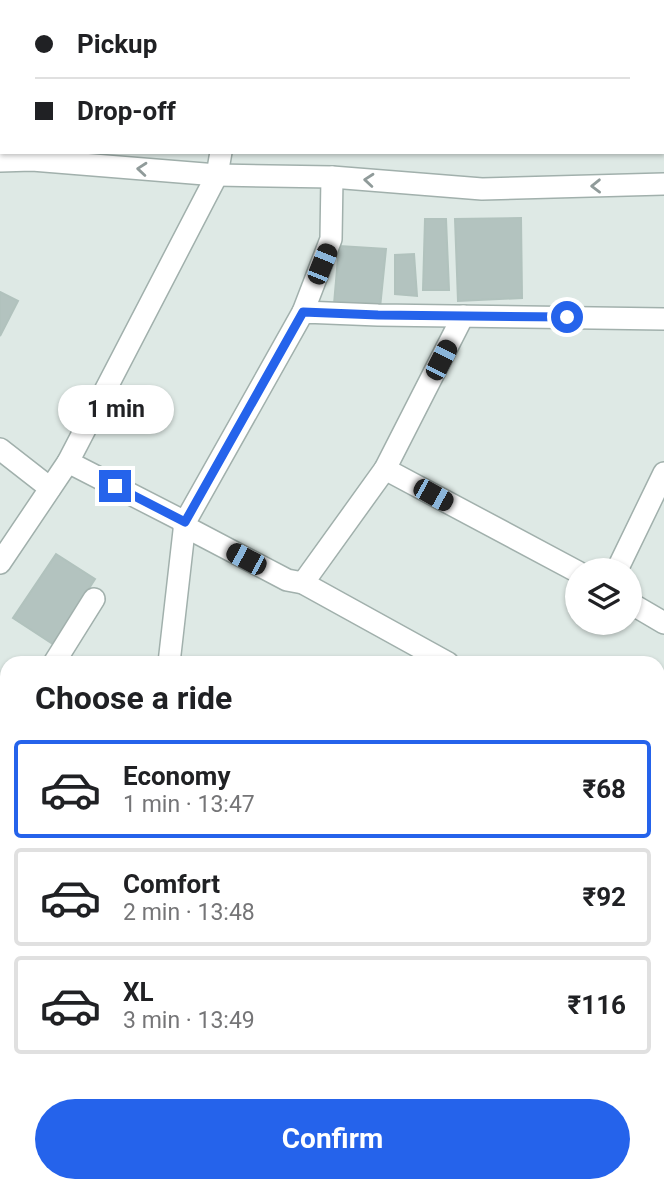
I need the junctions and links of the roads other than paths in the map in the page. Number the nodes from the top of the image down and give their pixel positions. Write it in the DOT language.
graph roads {
  1 [pos="221,154"];
  2 [pos="0,161"];
  3 [pos="218,175"];
  4 [pos="332,177"];
  5 [pos="664,184"];
  6 [pos="303,312"];
  7 [pos="463,316"];
  8 [pos="664,319"];
  9 [pos="0,449"];
  10 [pos="68,462"];
  11 [pos="385,469"];
  12 [pos="664,473"];
  13 [pos="50,488"];
  14 [pos="184,524"];
  15 [pos="623,558"];
  16 [pos="0,563"];
  17 [pos="565,565"];
  18 [pos="303,583"];
  19 [pos="94,599"];
  20 [pos="642,610"];
  21 [pos="664,623"];
  22 [pos="58,656"];
  23 [pos="170,656"];
  24 [pos="435,656"];
  1 -- 3 [label="street"];
  3 -- 2 [label="street, one-way"];
  3 -- 4 [label="street"];
  3 -- 10 [label="street"];
  5 -- 4 [label="street, one-way"];
  4 -- 6 [label="street"];
  6 -- 7 [label="street"];
  6 -- 14 [label="street"];
  7 -- 8 [label="street"];
  7 -- 11 [label="street"];
  9 -- 13 [label="street"];
  10 -- 13 [label="street"];
  10 -- 14 [label="street"];
  11 -- 17 [label="street"];
  11 -- 18 [label="street"];
  12 -- 15 [label="street"];
  13 -- 16 [label="street"];
  14 -- 18 [label="street"];
  14 -- 23 [label="street"];
  18 -- 24 [label="street"];
  19 -- 22 [label="street"];
  20 -- 21 [label="street"];
}
